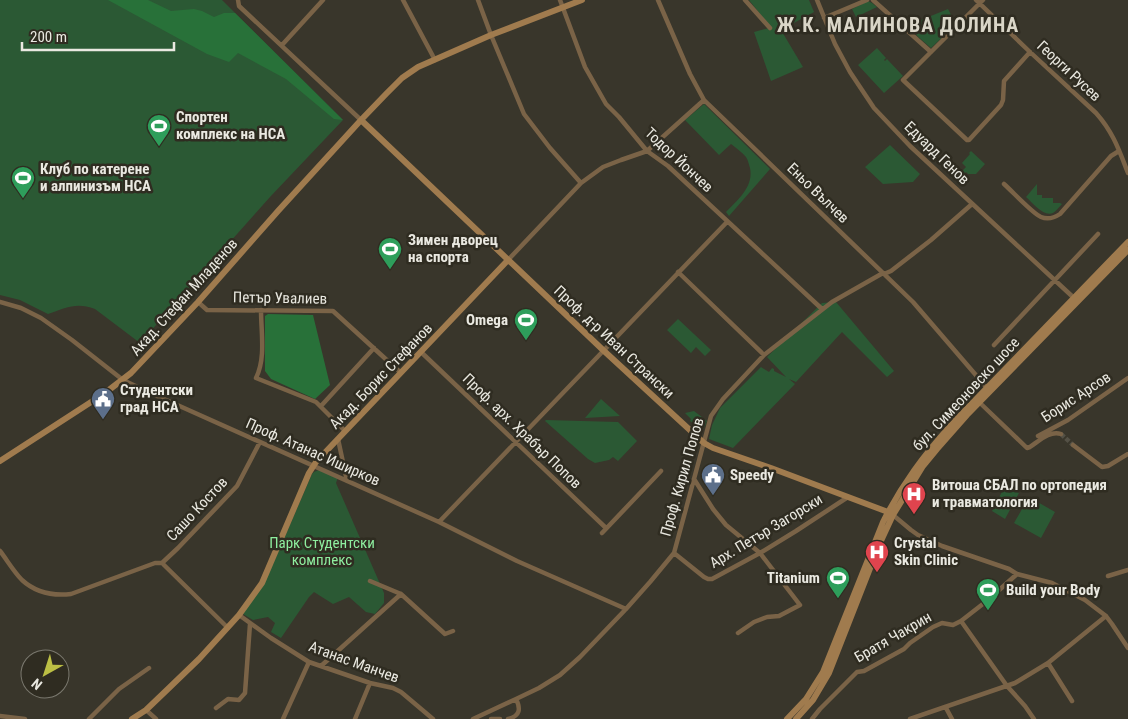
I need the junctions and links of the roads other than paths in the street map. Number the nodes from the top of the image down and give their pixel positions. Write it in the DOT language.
graph roads {
  1 [pos="238,0"];
  2 [pos="323,0"];
  3 [pos="403,0"];
  4 [pos="478,0"];
  5 [pos="560,0"];
  6 [pos="582,0"];
  7 [pos="658,0"];
  8 [pos="745,0"];
  9 [pos="817,0"];
  10 [pos="867,0"];
  11 [pos="873,0"];
  12 [pos="976,0"];
  13 [pos="983,0"];
  14 [pos="980,4"];
  15 [pos="563,8"];
  16 [pos="824,18"];
  17 [pos="770,28"];
  18 [pos="491,35"];
  19 [pos="282,45"];
  20 [pos="931,52"];
  21 [pos="1030,52"];
  22 [pos="435,60"];
  23 [pos="704,100"];
  24 [pos="362,120"];
  25 [pos="647,151"];
  26 [pos="1120,151"];
  27 [pos="1128,173"];
  28 [pos="581,183"];
  29 [pos="1004,184"];
  30 [pos="972,204"];
  31 [pos="727,222"];
  32 [pos="1098,234"];
  33 [pos="1128,242"];
  34 [pos="1128,250"];
  35 [pos="508,260"];
  36 [pos="678,272"];
  37 [pos="884,274"];
  38 [pos="1055,281"];
  39 [pos="1074,298"];
  40 [pos="0,302"];
  41 [pos="198,302"];
  42 [pos="822,309"];
  43 [pos="261,310"];
  44 [pos="994,345"];
  45 [pos="374,348"];
  46 [pos="604,350"];
  47 [pos="421,352"];
  48 [pos="764,355"];
  49 [pos="401,373"];
  50 [pos="1128,378"];
  51 [pos="123,380"];
  52 [pos="987,388"];
  53 [pos="978,401"];
  54 [pos="321,406"];
  55 [pos="345,432"];
  56 [pos="1061,434"];
  57 [pos="1038,436"];
  58 [pos="338,439"];
  59 [pos="260,442"];
  60 [pos="515,442"];
  61 [pos="704,443"];
  62 [pos="1074,444"];
  63 [pos="1128,454"];
  64 [pos="0,461"];
  65 [pos="313,466"];
  66 [pos="661,471"];
  67 [pos="694,479"];
  68 [pos="347,482"];
  69 [pos="848,497"];
  70 [pos="891,513"];
  71 [pos="439,522"];
  72 [pos="606,528"];
  73 [pos="602,533"];
  74 [pos="0,551"];
  75 [pos="674,553"];
  76 [pos="760,553"];
  77 [pos="162,563"];
  78 [pos="1128,570"];
  79 [pos="1013,571"];
  80 [pos="1108,576"];
  81 [pos="370,581"];
  82 [pos="401,594"];
  83 [pos="626,609"];
  84 [pos="239,615"];
  85 [pos="1106,616"];
  86 [pos="961,620"];
  87 [pos="250,624"];
  88 [pos="228,628"];
  89 [pos="453,631"];
  90 [pos="738,633"];
  91 [pos="1128,648"];
  92 [pos="309,662"];
  93 [pos="1048,663"];
  94 [pos="321,666"];
  95 [pos="149,668"];
  96 [pos="370,682"];
  97 [pos="1007,686"];
  98 [pos="516,699"];
  99 [pos="1072,701"];
  100 [pos="216,708"];
  101 [pos="946,708"];
  102 [pos="146,710"];
  103 [pos="0,716"];
  104 [pos="25,719"];
  105 [pos="89,719"];
  106 [pos="132,719"];
  107 [pos="156,719"];
  108 [pos="283,719"];
  109 [pos="355,719"];
  110 [pos="433,719"];
  111 [pos="473,719"];
  112 [pos="491,719"];
  113 [pos="500,719"];
  114 [pos="508,719"];
  115 [pos="788,719"];
  116 [pos="796,719"];
  117 [pos="812,719"];
  118 [pos="910,719"];
  119 [pos="952,719"];
  120 [pos="1034,719"];
  1 -- 19 [label="street"];
  2 -- 19 [label="street"];
  3 -- 22 [label="street"];
  4 -- 18 [label="street"];
  5 -- 15 [label="street, Тодор Йончев"];
  6 -- 15 [label="street, Акад. Стефан Младенов"];
  7 -- 23 [label="street, Еньо Вълчев"];
  8 -- 17 [label="street"];
  9 -- 16 [label="street, Едуард Генов"];
  10 -- 16 [label="street"];
  11 -- 20 [label="street"];
  12 -- 14 [label="street, Георги Русев"];
  13 -- 14 [label="street"];
  14 -- 20 [label="street"];
  14 -- 21 [label="street, Георги Русев"];
  15 -- 18 [label="street, Акад. Стефан Младенов"];
  15 -- 25 [label="street, Тодор Йончев"];
  16 -- 30 [label="street, Едуард Генов"];
  18 -- 22 [label="street, Акад. Стефан Младенов"];
  18 -- 28 [label="street"];
  19 -- 24 [label="street"];
  20 -- 21 [label="street"];
  21 -- 26 [label="street, Георги Русев"];
  22 -- 24 [label="street, Акад. Стефан Младенов"];
  23 -- 25 [label="street, Акад. Борис Стефанов"];
  23 -- 37 [label="street, Еньо Вълчев"];
  24 -- 35 [label="street, Проф. д-р Иван Странски"];
  24 -- 41 [label="street, Акад. Стефан Младенов"];
  25 -- 28 [label="street, Акад. Борис Стефанов"];
  25 -- 31 [label="street, Тодор Йончев"];
  26 -- 27 [label="street, Георги Русев"];
  26 -- 29 [label="street"];
  28 -- 35 [label="street, Акад. Борис Стефанов"];
  30 -- 37 [label="street, Проф. Кирил Попов"];
  30 -- 38 [label="street, Едуард Генов"];
  31 -- 36 [label="street"];
  31 -- 42 [label="street, Тодор Йончев"];
  32 -- 38 [label="street"];
  33 -- 39 [label="street, бул. Симеоновско шосе"];
  34 -- 53 [label="street, бул. Симеоновско шосе"];
  35 -- 46 [label="street, Проф. д-р Иван Странски"];
  35 -- 47 [label="street, Акад. Борис Стефанов"];
  36 -- 46 [label="street"];
  36 -- 48 [label="street"];
  37 -- 42 [label="street, Проф. Кирил Попов"];
  37 -- 52 [label="street, Еньо Вълчев"];
  38 -- 39 [label="street, Едуард Генов"];
  38 -- 44 [label="street"];
  39 -- 52 [label="street, бул. Симеоновско шосе"];
  40 -- 51 [label="street, Проф. Атанас Иширков"];
  41 -- 43 [label="street, Петър Увалиев"];
  41 -- 51 [label="street, Акад. Стефан Младенов"];
  42 -- 48 [label="street, Проф. Кирил Попов"];
  43 -- 45 [label="street, Петър Увалиев"];
  43 -- 54 [label="street"];
  45 -- 49 [label="street, Петър Увалиев"];
  45 -- 54 [label="street"];
  46 -- 60 [label="street"];
  46 -- 61 [label="street, Проф. д-р Иван Странски"];
  47 -- 49 [label="street, Акад. Борис Стефанов"];
  47 -- 60 [label="street, Проф. арх. Храбър Попов"];
  48 -- 61 [label="street, Проф. Кирил Попов"];
  49 -- 55 [label="street, Акад. Борис Стефанов"];
  50 -- 57 [label="street, Борис Арсов"];
  51 -- 59 [label="street, Проф. Атанас Иширков"];
  51 -- 64 [label="street, Акад. Стефан Младенов"];
  52 -- 53 [label="street, бул. Симеоновско шосе"];
  53 -- 56 [label="street, Борис Арсов"];
  53 -- 70 [label="street, бул. Симеоновско шосе"];
  54 -- 55 [label="street"];
  55 -- 58 [label="street, Акад. Борис Стефанов"];
  58 -- 65 [label="street, Акад. Борис Стефанов"];
  58 -- 68 [label="street"];
  59 -- 65 [label="street, Проф. Атанас Иширков"];
  59 -- 77 [label="street, Сашо Костов"];
  60 -- 71 [label="street"];
  60 -- 72 [label="street, Проф. арх. Храбър Попов"];
  61 -- 67 [label="street, Проф. Кирил Попов"];
  61 -- 69 [label="street, Проф. д-р Иван Странски"];
  62 -- 63 [label="street"];
  65 -- 68 [label="street, Проф. Атанас Иширков"];
  65 -- 84 [label="street, Акад. Борис Стефанов"];
  66 -- 72 [label="street"];
  67 -- 75 [label="street, Проф. Кирил Попов"];
  67 -- 76 [label="street"];
  68 -- 71 [label="street, Проф. Атанас Иширков"];
  69 -- 70 [label="street, Проф. д-р Иван Странски"];
  69 -- 76 [label="street, Арх. Петър Загорски"];
  70 -- 79 [label="street"];
  70 -- 115 [label="street, бул. Симеоновско шосе"];
  70 -- 116 [label="street, бул. Симеоновско шосе"];
  71 -- 83 [label="street, Проф. Атанас Иширков"];
  72 -- 73 [label="street"];
  74 -- 77 [label="street"];
  75 -- 76 [label="street, Арх. Петър Загорски"];
  75 -- 83 [label="street, Проф. Кирил Попов"];
  76 -- 90 [label="street"];
  77 -- 88 [label="street"];
  78 -- 80 [label="street"];
  79 -- 85 [label="street"];
  79 -- 86 [label="street, Братя Чакрин"];
  81 -- 82 [label="street"];
  82 -- 89 [label="street"];
  82 -- 94 [label="street"];
  83 -- 98 [label="street, Проф. Кирил Попов"];
  84 -- 87 [label="street, Атанас Манчев"];
  84 -- 88 [label="street, Акад. Борис Стефанов"];
  85 -- 91 [label="street"];
  85 -- 93 [label="street"];
  86 -- 97 [label="street"];
  86 -- 117 [label="street, Братя Чакрин"];
  87 -- 92 [label="street, Атанас Манчев"];
  87 -- 100 [label="street"];
  88 -- 102 [label="street, Акад. Борис Стефанов"];
  92 -- 94 [label="street, Атанас Манчев"];
  92 -- 108 [label="street"];
  93 -- 97 [label="street"];
  93 -- 99 [label="street"];
  94 -- 96 [label="street, Атанас Манчев"];
  95 -- 105 [label="street"];
  96 -- 109 [label="street"];
  96 -- 110 [label="street, Атанас Манчев"];
  97 -- 101 [label="street"];
  97 -- 120 [label="street"];
  98 -- 111 [label="street, Проф. Кирил Попов"];
  98 -- 114 [label="street"];
  101 -- 118 [label="street"];
  101 -- 119 [label="street"];
  102 -- 106 [label="street, Акад. Борис Стефанов"];
  102 -- 107 [label="street"];
  103 -- 104 [label="street"];
  112 -- 113 [label="street"];
}
